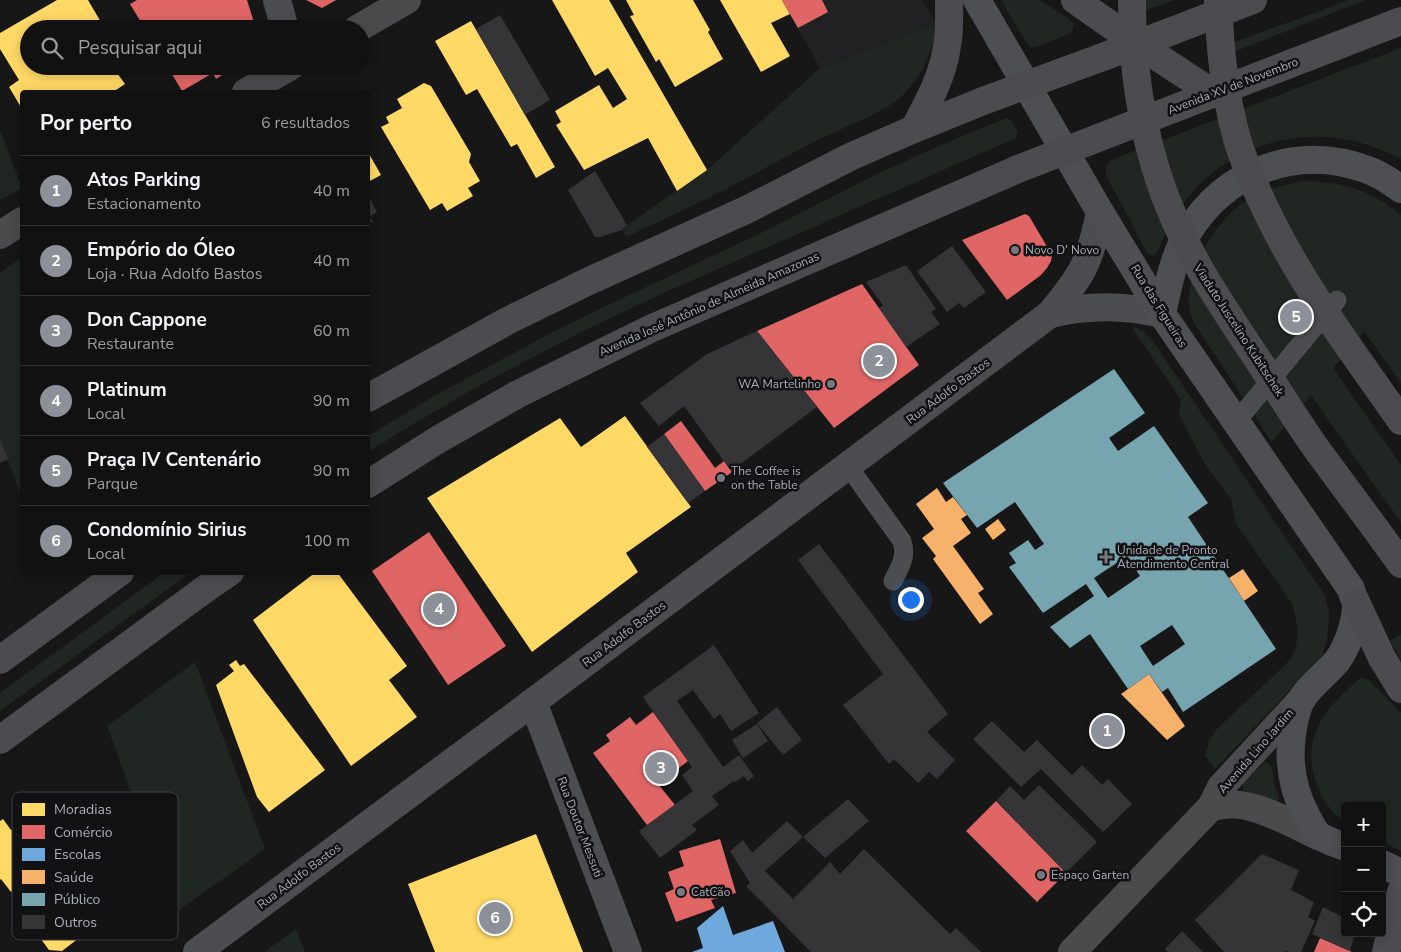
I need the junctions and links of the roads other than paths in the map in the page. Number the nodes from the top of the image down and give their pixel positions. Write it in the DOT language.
graph roads {
  1 [pos="277,0"];
  2 [pos="407,0"];
  3 [pos="949,0"];
  4 [pos="977,0"];
  5 [pos="1075,0"];
  6 [pos="1132,0"];
  7 [pos="1218,0"];
  8 [pos="1253,0"];
  9 [pos="283,20"];
  10 [pos="370,21"];
  11 [pos="1401,21"];
  12 [pos="1138,44"];
  13 [pos="275,75"];
  14 [pos="1027,85"];
  15 [pos="249,90"];
  16 [pos="1214,94"];
  17 [pos="914,129"];
  18 [pos="1065,151"];
  19 [pos="1401,189"];
  20 [pos="1100,212"];
  21 [pos="20,222"];
  22 [pos="0,235"];
  23 [pos="1337,300"];
  24 [pos="1050,314"];
  25 [pos="1162,314"];
  26 [pos="370,397"];
  27 [pos="1401,421"];
  28 [pos="1236,422"];
  29 [pos="848,466"];
  30 [pos="370,483"];
  31 [pos="1401,564"];
  32 [pos="116,575"];
  33 [pos="226,575"];
  34 [pos="893,581"];
  35 [pos="1356,602"];
  36 [pos="0,660"];
  37 [pos="1401,689"];
  38 [pos="1303,698"];
  39 [pos="533,702"];
  40 [pos="0,740"];
  41 [pos="1211,807"];
  42 [pos="1318,836"];
  43 [pos="1343,847"];
  44 [pos="1386,866"];
  45 [pos="1401,873"];
  46 [pos="1401,892"];
  47 [pos="197,952"];
  48 [pos="628,952"];
  49 [pos="1072,952"];
  50 [pos="1386,952"];
  1 -- 9 [label="street"];
  2 -- 10 [label="main road"];
  3 -- 17 [label="highway"];
  4 -- 14 [label="main road, Rua das Figueiras"];
  5 -- 12 [label="highway"];
  6 -- 31 [label="highway, Viaduto Juscelino Kubitschek"];
  7 -- 27 [label="highway"];
  8 -- 12 [label="highway"];
  11 -- 16 [label="highway, Avenida XV de Novembro"];
  12 -- 14 [label="highway"];
  12 -- 16 [label="highway"];
  13 -- 15 [label="main road"];
  14 -- 17 [label="highway"];
  14 -- 18 [label="main road, Rua das Figueiras"];
  16 -- 18 [label="highway, Avenida XV de Novembro"];
  17 -- 26 [label="highway"];
  18 -- 20 [label="main road, Rua das Figueiras"];
  18 -- 30 [label="highway, Avenida José Antônio de Almeida Amazonas"];
  19 -- 25 [label="main road"];
  20 -- 24 [label="street, Rua Adolfo Bastos"];
  20 -- 25 [label="main road, Rua das Figueiras"];
  21 -- 22 [label="main road"];
  23 -- 28 [label="lane"];
  24 -- 25 [label="street, Rua Adolfo Bastos"];
  24 -- 29 [label="street, Rua Adolfo Bastos"];
  25 -- 28 [label="main road, Rua das Figueiras"];
  28 -- 35 [label="main road, Rua das Figueiras"];
  29 -- 34 [label="lane"];
  29 -- 39 [label="street, Rua Adolfo Bastos"];
  32 -- 36 [label="highway"];
  33 -- 40 [label="highway"];
  35 -- 37 [label="highway"];
  35 -- 38 [label="main road, Avenida Lino Jardim"];
  38 -- 41 [label="main road, Avenida Lino Jardim"];
  38 -- 42 [label="main road"];
  39 -- 47 [label="street, Rua Adolfo Bastos"];
  39 -- 48 [label="street, Rua Doutor Messuti"];
  41 -- 42 [label="main road"];
  41 -- 49 [label="main road, Avenida Lino Jardim"];
  42 -- 43 [label="main road"];
  44 -- 45 [label="main road"];
  46 -- 50 [label="street"];
}
